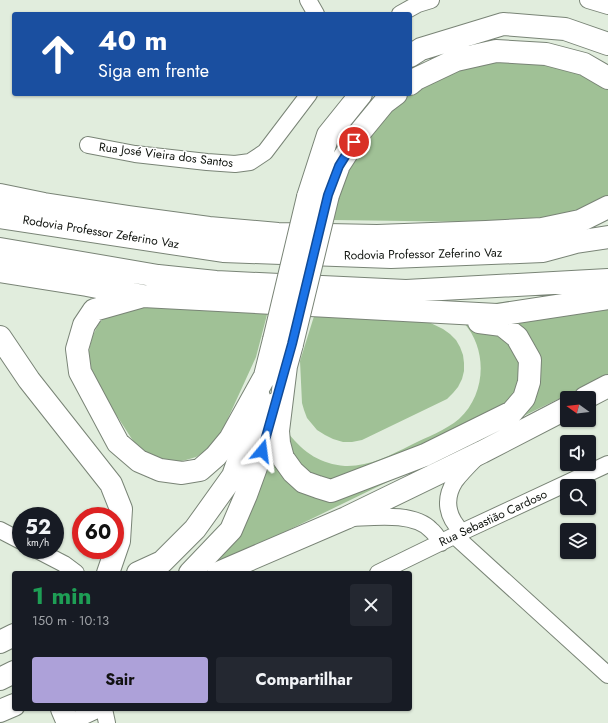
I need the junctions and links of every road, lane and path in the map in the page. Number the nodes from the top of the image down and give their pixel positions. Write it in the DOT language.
graph roads {
  1 [pos="308,0"];
  2 [pos="431,0"];
  3 [pos="588,0"];
  4 [pos="608,6"];
  5 [pos="315,12"];
  6 [pos="404,12"];
  7 [pos="608,44"];
  8 [pos="412,55"];
  9 [pos="608,78"];
  10 [pos="412,82"];
  11 [pos="307,96"];
  12 [pos="359,96"];
  13 [pos="393,96"];
  14 [pos="88,145"];
  15 [pos="0,195"];
  16 [pos="318,196"];
  17 [pos="608,207"];
  18 [pos="0,217"];
  19 [pos="608,237"];
  20 [pos="0,249"];
  21 [pos="0,271"];
  22 [pos="608,280"];
  23 [pos="143,296"];
  24 [pos="608,298"];
  25 [pos="421,311"];
  26 [pos="0,337"];
  27 [pos="283,342"];
  28 [pos="286,366"];
  29 [pos="265,376"];
  30 [pos="608,386"];
  31 [pos="596,392"];
  32 [pos="560,412"];
  33 [pos="482,452"];
  34 [pos="608,464"];
  35 [pos="346,518"];
  36 [pos="0,530"];
  37 [pos="12,537"];
  38 [pos="452,537"];
  39 [pos="54,559"];
  40 [pos="73,571"];
  41 [pos="109,571"];
  42 [pos="142,571"];
  43 [pos="192,571"];
  44 [pos="223,571"];
  45 [pos="382,571"];
  46 [pos="12,636"];
  47 [pos="0,642"];
  48 [pos="12,673"];
  49 [pos="608,675"];
  50 [pos="0,679"];
  51 [pos="12,706"];
  52 [pos="63,711"];
  53 [pos="95,711"];
  54 [pos="104,711"];
  55 [pos="0,712"];
  56 [pos="69,723"];
  57 [pos="107,723"];
  1 -- 5 [label="street"];
  2 -- 6 [label="street"];
  3 -- 4 [label="street"];
  7 -- 8 [label="main road"];
  9 -- 10 [label="main road"];
  11 -- 14 [label="street, Rua José Vieira dos Santos"];
  12 -- 16 [label="main road"];
  13 -- 16 [label="main road"];
  15 -- 17 [label="main road"];
  16 -- 27 [label="main road, bridge"];
  18 -- 19 [label="main road, Rodovia Professor Zeferino Vaz"];
  20 -- 22 [label="main road"];
  21 -- 23 [label="main road"];
  23 -- 25 [label="main road"];
  23 -- 29 [label="main road"];
  24 -- 25 [label="main road"];
  25 -- 28 [label="main road"];
  26 -- 41 [label="main road"];
  27 -- 28 [label="main road"];
  27 -- 29 [label="main road"];
  28 -- 43 [label="main road"];
  29 -- 42 [label="main road"];
  30 -- 31 [label="main road"];
  32 -- 33 [label="main road"];
  33 -- 35 [label="main road"];
  33 -- 38 [label="street"];
  34 -- 38 [label="street, Rua Sebastião Cardoso"];
  35 -- 38 [label="street"];
  35 -- 44 [label="main road"];
  36 -- 37 [label="street"];
  38 -- 45 [label="street, Rua Sebastião Cardoso"];
  38 -- 49 [label="street"];
  39 -- 40 [label="street"];
  46 -- 47 [label="main road"];
  48 -- 50 [label="main road"];
  51 -- 55 [label="main road"];
  52 -- 56 [label="main road"];
  53 -- 56 [label="street"];
  54 -- 57 [label="street"];
}
